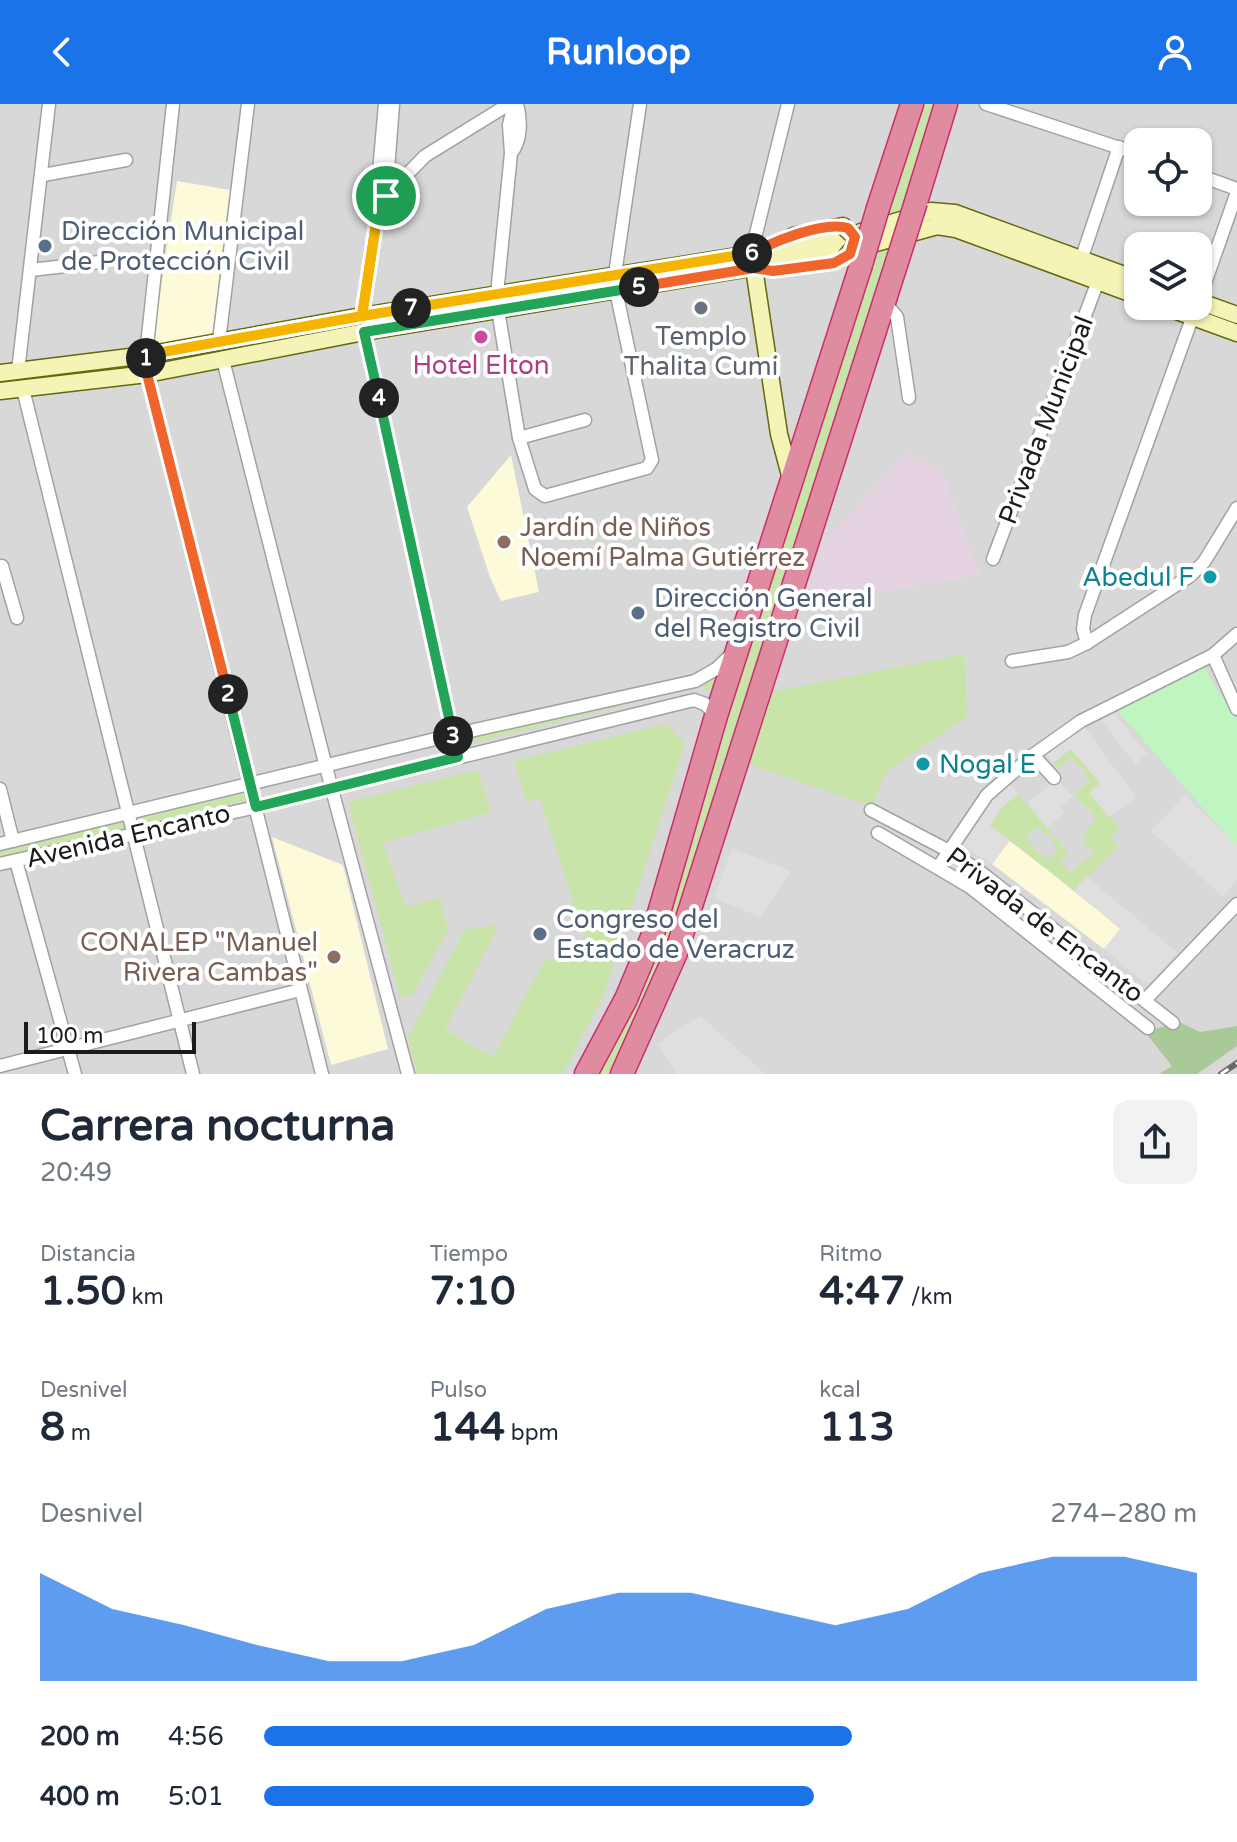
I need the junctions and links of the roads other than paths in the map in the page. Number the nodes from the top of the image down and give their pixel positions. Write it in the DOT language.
graph roads {
  1 [pos="49,104"];
  2 [pos="173,104"];
  3 [pos="248,104"];
  4 [pos="385,104"];
  5 [pos="393,104"];
  6 [pos="513,104"];
  7 [pos="640,104"];
  8 [pos="788,104"];
  9 [pos="912,104"];
  10 [pos="946,104"];
  11 [pos="986,104"];
  12 [pos="1119,147"];
  13 [pos="1124,149"];
  14 [pos="126,160"];
  15 [pos="43,175"];
  16 [pos="1212,180"];
  17 [pos="1237,190"];
  18 [pos="386,196"];
  19 [pos="923,207"];
  20 [pos="376,212"];
  21 [pos="1081,260"];
  22 [pos="752,261"];
  23 [pos="100,262"];
  24 [pos="1212,262"];
  25 [pos="852,263"];
  26 [pos="31,270"];
  27 [pos="1124,275"];
  28 [pos="1098,281"];
  29 [pos="616,282"];
  30 [pos="1124,291"];
  31 [pos="498,302"];
  32 [pos="885,303"];
  33 [pos="1212,309"];
  34 [pos="1237,315"];
  35 [pos="1212,316"];
  36 [pos="1192,320"];
  37 [pos="363,324"];
  38 [pos="1237,333"];
  39 [pos="219,341"];
  40 [pos="146,355"];
  41 [pos="223,360"];
  42 [pos="18,371"];
  43 [pos="0,373"];
  44 [pos="147,374"];
  45 [pos="23,389"];
  46 [pos="0,391"];
  47 [pos="909,398"];
  48 [pos="585,420"];
  49 [pos="779,434"];
  50 [pos="519,438"];
  51 [pos="804,440"];
  52 [pos="791,479"];
  53 [pos="1237,508"];
  54 [pos="993,559"];
  55 [pos="2,573"];
  56 [pos="17,618"];
  57 [pos="1237,634"];
  58 [pos="1087,643"];
  59 [pos="738,648"];
  60 [pos="1213,655"];
  61 [pos="1012,661"];
  62 [pos="1237,709"];
  63 [pos="716,716"];
  64 [pos="452,735"];
  65 [pos="1033,755"];
  66 [pos="458,757"];
  67 [pos="326,767"];
  68 [pos="1054,778"];
  69 [pos="250,784"];
  70 [pos="332,788"];
  71 [pos="0,789"];
  72 [pos="256,807"];
  73 [pos="871,810"];
  74 [pos="129,815"];
  75 [pos="878,833"];
  76 [pos="135,835"];
  77 [pos="13,841"];
  78 [pos="0,844"];
  79 [pos="949,851"];
  80 [pos="16,861"];
  81 [pos="0,864"];
  82 [pos="939,866"];
  83 [pos="1237,904"];
  84 [pos="300,990"];
  85 [pos="1146,999"];
  86 [pos="181,1018"];
  87 [pos="1173,1023"];
  88 [pos="1148,1028"];
  89 [pos="69,1047"];
  90 [pos="0,1066"];
  91 [pos="75,1074"];
  92 [pos="193,1074"];
  93 [pos="320,1074"];
  94 [pos="408,1074"];
  95 [pos="586,1074"];
  96 [pos="622,1074"];
  1 -- 15 [label="street"];
  2 -- 40 [label="street"];
  3 -- 39 [label="street"];
  4 -- 20 [label="street"];
  5 -- 18 [label="street"];
  6 -- 18 [label="street"];
  6 -- 31 [label="street"];
  7 -- 29 [label="street"];
  8 -- 22 [label="street"];
  9 -- 25 [label="highway, bridge"];
  10 -- 19 [label="highway"];
  11 -- 12 [label="street"];
  12 -- 13 [label="street"];
  12 -- 21 [label="street"];
  14 -- 15 [label="street"];
  15 -- 26 [label="street"];
  16 -- 17 [label="street"];
  17 -- 24 [label="street"];
  18 -- 20 [label="street"];
  19 -- 21 [label="main road"];
  19 -- 22 [label="main road"];
  19 -- 32 [label="highway, bridge"];
  20 -- 37 [label="street"];
  21 -- 27 [label="main road"];
  22 -- 25 [label="main road"];
  22 -- 25 [label="main road, bridge"];
  22 -- 28 [label="main road"];
  22 -- 29 [label="main road"];
  22 -- 49 [label="main road"];
  23 -- 26 [label="street"];
  25 -- 51 [label="highway"];
  26 -- 42 [label="street"];
  28 -- 30 [label="main road"];
  28 -- 54 [label="street, Privada Municipal"];
  29 -- 31 [label="main road"];
  29 -- 50 [label="street"];
  31 -- 37 [label="main road"];
  31 -- 50 [label="street"];
  32 -- 47 [label="street"];
  32 -- 96 [label="highway"];
  33 -- 34 [label="main road"];
  35 -- 38 [label="main road"];
  36 -- 58 [label="street"];
  37 -- 39 [label="main road"];
  37 -- 41 [label="main road"];
  37 -- 64 [label="street"];
  39 -- 40 [label="main road"];
  40 -- 42 [label="main road"];
  40 -- 44 [label="street"];
  41 -- 44 [label="main road"];
  41 -- 67 [label="street"];
  42 -- 43 [label="main road"];
  44 -- 45 [label="main road"];
  44 -- 69 [label="street"];
  45 -- 46 [label="main road"];
  45 -- 74 [label="street"];
  48 -- 50 [label="street"];
  49 -- 51 [label="main road"];
  49 -- 52 [label="main road"];
  51 -- 52 [label="highway"];
  52 -- 59 [label="highway"];
  53 -- 58 [label="street"];
  55 -- 56 [label="street"];
  57 -- 60 [label="street"];
  58 -- 61 [label="street"];
  59 -- 63 [label="highway"];
  59 -- 64 [label="street, Avenida Encanto"];
  60 -- 62 [label="street"];
  60 -- 65 [label="street"];
  63 -- 66 [label="street, Avenida Encanto"];
  63 -- 95 [label="highway"];
  64 -- 66 [label="street"];
  64 -- 67 [label="street, Avenida Encanto"];
  65 -- 68 [label="street"];
  65 -- 79 [label="street"];
  66 -- 70 [label="street, Avenida Encanto"];
  67 -- 69 [label="street, Avenida Encanto"];
  67 -- 70 [label="street"];
  69 -- 72 [label="street"];
  69 -- 74 [label="street, Avenida Encanto"];
  70 -- 72 [label="street, Avenida Encanto"];
  70 -- 94 [label="street"];
  71 -- 77 [label="street"];
  72 -- 76 [label="street, Avenida Encanto"];
  72 -- 84 [label="street"];
  73 -- 79 [label="street, Privada de Encanto"];
  74 -- 76 [label="street"];
  74 -- 77 [label="street, Avenida Encanto"];
  75 -- 82 [label="street, Privada de Encanto"];
  76 -- 80 [label="street, Avenida Encanto"];
  76 -- 86 [label="street"];
  77 -- 78 [label="street, Avenida Encanto"];
  79 -- 82 [label="street"];
  79 -- 85 [label="street, Privada de Encanto"];
  80 -- 81 [label="street, Avenida Encanto"];
  80 -- 89 [label="street"];
  82 -- 88 [label="street, Privada de Encanto"];
  83 -- 85 [label="street"];
  84 -- 86 [label="street"];
  84 -- 93 [label="street"];
  85 -- 87 [label="street, Privada de Encanto"];
  86 -- 89 [label="street"];
  86 -- 92 [label="street"];
  89 -- 90 [label="street"];
  89 -- 91 [label="street"];
}
